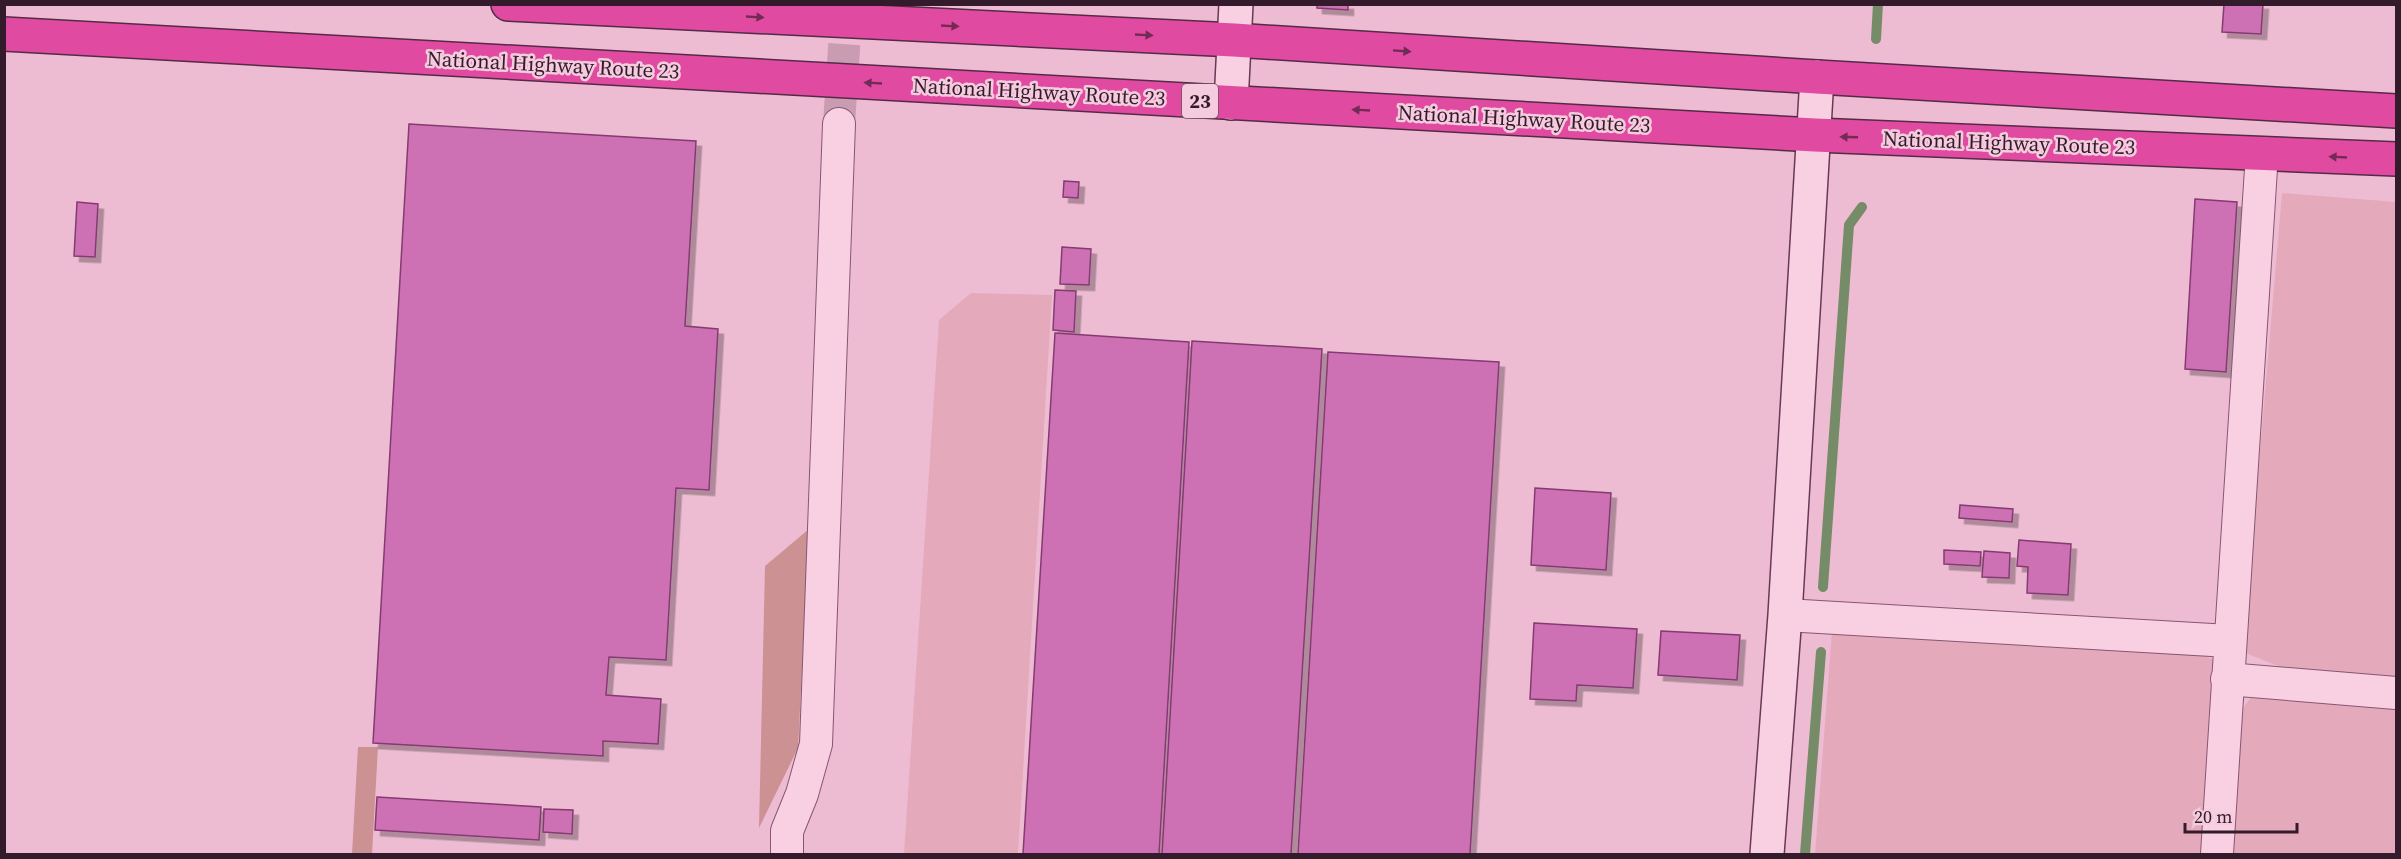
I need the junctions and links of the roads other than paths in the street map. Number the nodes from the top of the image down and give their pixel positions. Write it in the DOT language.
graph roads {
  1 [pos="508,4"];
  2 [pos="1236,4"];
  3 [pos="4,34"];
  4 [pos="1234,40"];
  5 [pos="1817,78"];
  6 [pos="1231,103"];
  7 [pos="2397,111"];
  8 [pos="839,124"];
  9 [pos="1815,135"];
  10 [pos="2262,153"];
  11 [pos="2397,159"];
  12 [pos="1785,615"];
  13 [pos="2229,641"];
  14 [pos="2227,679"];
  15 [pos="2397,693"];
  16 [pos="788,855"];
  17 [pos="1767,855"];
  18 [pos="2217,855"];
  1 -- 4 [label="highway, one-way"];
  2 -- 4 [label="street"];
  6 -- 3 [label="highway, National Highway Route 23 / 23, one-way"];
  4 -- 5 [label="highway, one-way"];
  4 -- 6 [label="street"];
  5 -- 7 [label="highway"];
  5 -- 9 [label="street"];
  9 -- 6 [label="highway, National Highway Route 23 / 23, one-way"];
  8 -- 16 [label="street"];
  10 -- 9 [label="highway, National Highway Route 23 / 23, one-way"];
  9 -- 12 [label="street"];
  11 -- 10 [label="highway, National Highway Route 23 / 23, one-way"];
  10 -- 13 [label="street"];
  12 -- 13 [label="street"];
  12 -- 17 [label="street"];
  13 -- 14 [label="street"];
  14 -- 15 [label="street"];
  14 -- 18 [label="street"];
}
